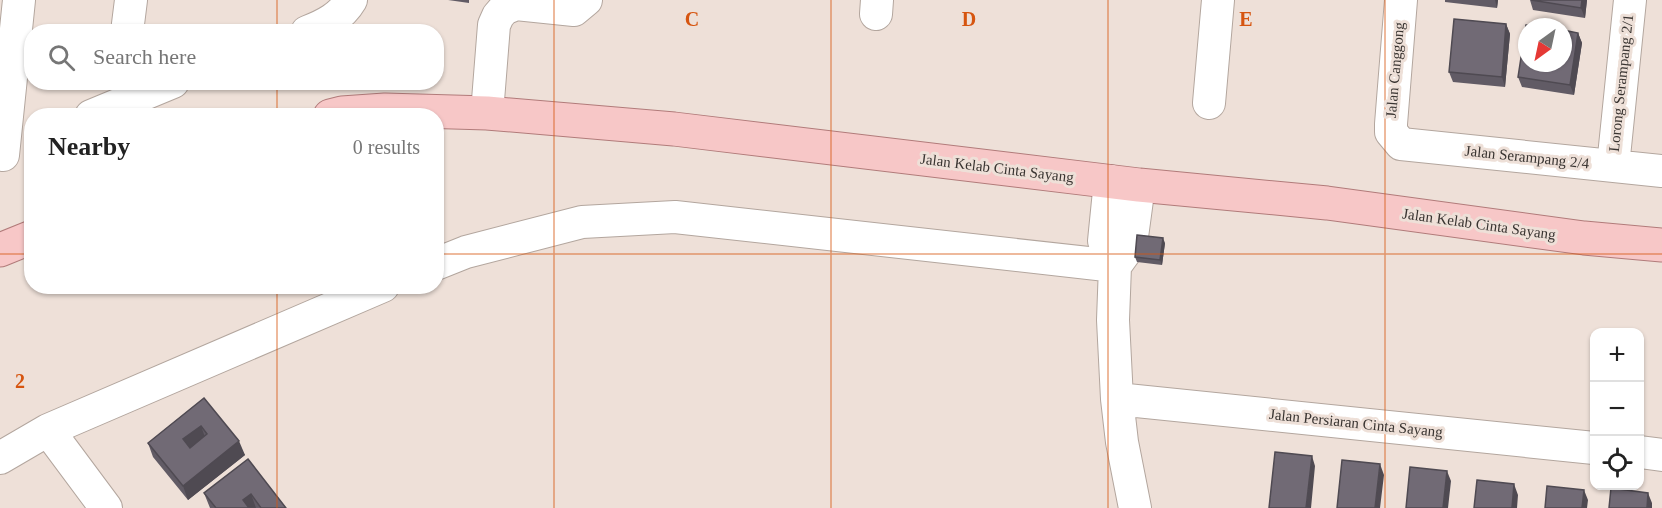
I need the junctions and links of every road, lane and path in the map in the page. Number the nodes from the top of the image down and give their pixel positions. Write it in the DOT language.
graph roads {
  1 [pos="19,0"];
  2 [pos="131,0"];
  3 [pos="586,0"];
  4 [pos="1218,0"];
  5 [pos="1401,0"];
  6 [pos="1630,0"];
  7 [pos="348,5"];
  8 [pos="129,24"];
  9 [pos="326,24"];
  10 [pos="121,92"];
  11 [pos="1209,103"];
  12 [pos="101,108"];
  13 [pos="444,112"];
  14 [pos="487,113"];
  15 [pos="1394,138"];
  16 [pos="24,146"];
  17 [pos="2,156"];
  18 [pos="1613,166"];
  19 [pos="1662,171"];
  20 [pos="1124,183"];
  21 [pos="24,240"];
  22 [pos="1662,245"];
  23 [pos="0,250"];
  24 [pos="444,261"];
  25 [pos="1115,266"];
  26 [pos="364,294"];
  27 [pos="1117,399"];
  28 [pos="48,430"];
  29 [pos="1590,448"];
  30 [pos="1644,453"];
  31 [pos="1662,455"];
  32 [pos="0,458"];
  33 [pos="106,508"];
  34 [pos="1135,508"];
  1 -- 17 [label="street"];
  2 -- 8 [label="street"];
  3 -- 14 [label="street"];
  4 -- 11 [label="street"];
  5 -- 15 [label="street, Jalan Canggong"];
  6 -- 18 [label="street, Lorong Serampang 2/1"];
  7 -- 9 [label="street"];
  10 -- 12 [label="street"];
  13 -- 14 [label="main road, Jalan Kelab Cinta Sayang"];
  14 -- 20 [label="main road, Jalan Kelab Cinta Sayang"];
  15 -- 18 [label="street, Jalan Serampang 2/4"];
  16 -- 17 [label="street"];
  18 -- 19 [label="street, Jalan Serampang 2/4"];
  20 -- 22 [label="main road, Jalan Kelab Cinta Sayang"];
  20 -- 25 [label="street"];
  21 -- 23 [label="main road"];
  24 -- 25 [label="street"];
  25 -- 27 [label="street"];
  26 -- 28 [label="street"];
  27 -- 29 [label="street, Jalan Persiaran Cinta Sayang"];
  27 -- 34 [label="street"];
  28 -- 32 [label="street"];
  28 -- 33 [label="street"];
  30 -- 31 [label="street"];
}
